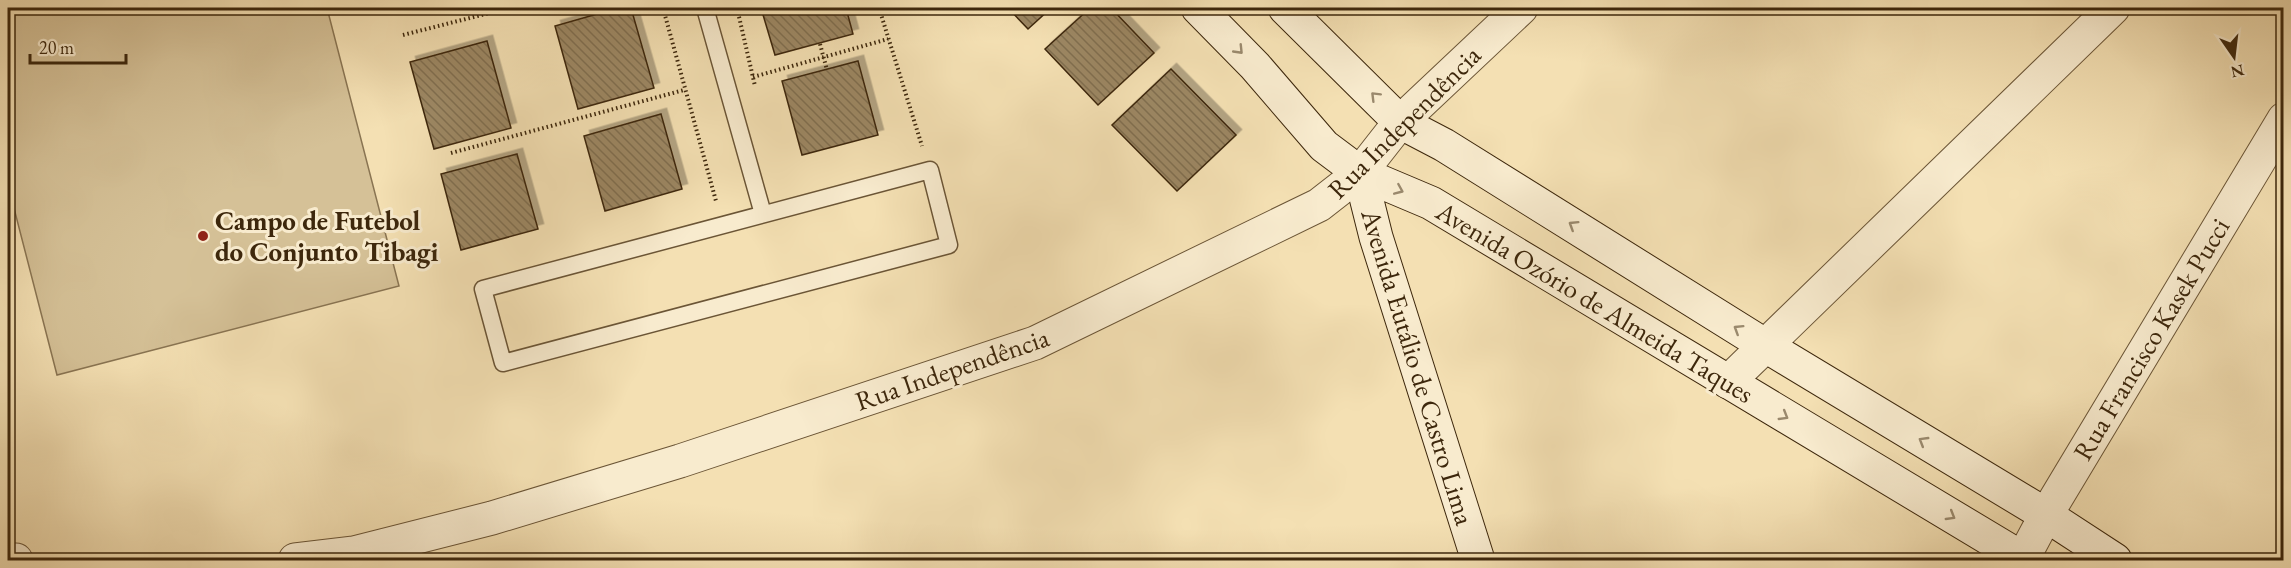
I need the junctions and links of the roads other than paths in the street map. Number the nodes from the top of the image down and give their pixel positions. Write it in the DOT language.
graph roads {
  1 [pos="705,8"];
  2 [pos="1198,8"];
  3 [pos="1285,8"];
  4 [pos="1521,8"];
  5 [pos="2113,8"];
  6 [pos="2283,119"];
  7 [pos="1400,122"];
  8 [pos="1360,173"];
  9 [pos="763,214"];
  10 [pos="1766,346"];
  11 [pos="1728,382"];
  12 [pos="2046,515"];
  13 [pos="8,560"];
  14 [pos="2023,560"];
  15 [pos="16,561"];
  16 [pos="295,561"];
  17 [pos="1478,561"];
  18 [pos="2115,561"];
  1 -- 9 [label="lane"];
  2 -- 8 [label="street, Avenida Ozório de Almeida Taques, one-way"];
  7 -- 3 [label="street, Avenida Ozório de Almeida Taques, one-way"];
  4 -- 7 [label="street, Rua Independência"];
  5 -- 10 [label="street"];
  6 -- 12 [label="street, Rua Francisco Kasek Pucci"];
  7 -- 8 [label="street, Rua Independência"];
  10 -- 7 [label="street, Avenida Ozório de Almeida Taques, one-way"];
  8 -- 11 [label="street, Avenida Ozório de Almeida Taques, one-way"];
  8 -- 16 [label="street, Rua Independência"];
  8 -- 17 [label="street, Avenida Eutálio de Castro Lima"];
  9 -- 9 [label="lane"];
  10 -- 11 [label="street"];
  12 -- 10 [label="street, Avenida Ozório de Almeida Taques, one-way"];
  11 -- 14 [label="street, Avenida Ozório de Almeida Taques, one-way"];
  12 -- 14 [label="street, Rua Francisco Kasek Pucci"];
  12 -- 18 [label="street, Avenida Ozório de Almeida Taques"];
  13 -- 15 [label="street"];
}
